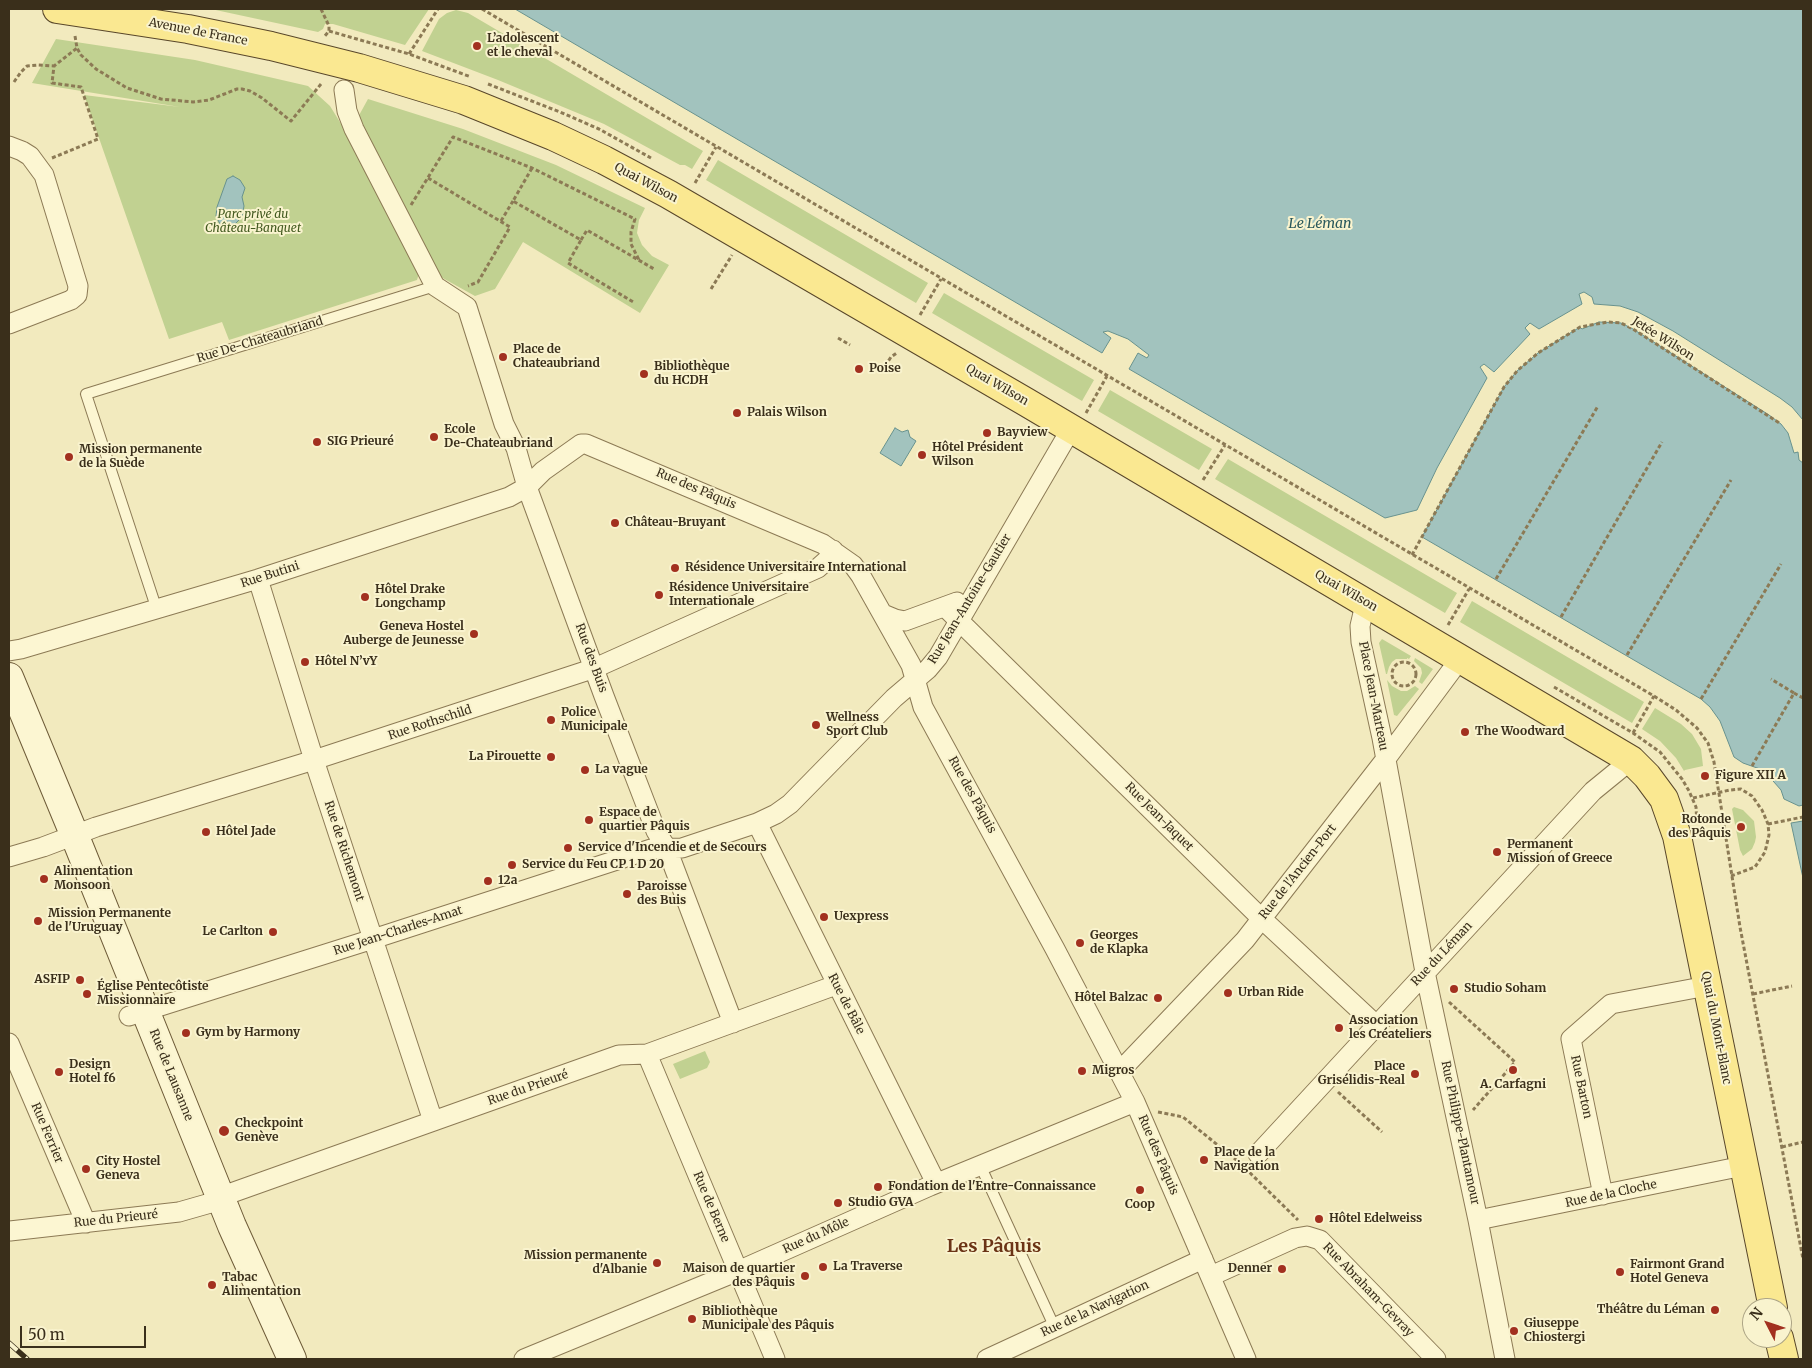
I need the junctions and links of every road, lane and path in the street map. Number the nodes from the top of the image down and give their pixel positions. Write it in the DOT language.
graph roads {
  1 [pos="57,9"];
  2 [pos="322,9"];
  3 [pos="438,9"];
  4 [pos="482,9"];
  5 [pos="329,31"];
  6 [pos="76,36"];
  7 [pos="77,48"];
  8 [pos="409,54"];
  9 [pos="338,62"];
  10 [pos="54,66"];
  11 [pos="14,82"];
  12 [pos="321,84"];
  13 [pos="344,90"];
  14 [pos="9,146"];
  15 [pos="716,147"];
  16 [pos="38,164"];
  17 [pos="532,168"];
  18 [pos="428,178"];
  19 [pos="695,183"];
  20 [pos="512,201"];
  21 [pos="402,221"];
  22 [pos="501,221"];
  23 [pos="581,240"];
  24 [pos="732,255"];
  25 [pos="639,260"];
  26 [pos="654,269"];
  27 [pos="941,279"];
  28 [pos="711,289"];
  29 [pos="442,291"];
  30 [pos="635,302"];
  31 [pos="920,314"];
  32 [pos="9,324"];
  33 [pos="838,338"];
  34 [pos="850,345"];
  35 [pos="898,352"];
  36 [pos="886,366"];
  37 [pos="1107,376"];
  38 [pos="1598,406"];
  39 [pos="1079,420"];
  40 [pos="1781,424"];
  41 [pos="1662,442"];
  42 [pos="1225,445"];
  43 [pos="1203,480"];
  44 [pos="1731,480"];
  45 [pos="527,487"];
  46 [pos="833,550"];
  47 [pos="1412,555"];
  48 [pos="1781,564"];
  49 [pos="1496,578"];
  50 [pos="258,579"];
  51 [pos="1469,589"];
  52 [pos="975,594"];
  53 [pos="1369,604"];
  54 [pos="945,607"];
  55 [pos="157,610"];
  56 [pos="883,614"];
  57 [pos="1561,616"];
  58 [pos="959,621"];
  59 [pos="1448,625"];
  60 [pos="9,651"];
  61 [pos="1626,655"];
  62 [pos="1460,659"];
  63 [pos="595,668"];
  64 [pos="9,677"];
  65 [pos="1771,679"];
  66 [pos="915,681"];
  67 [pos="1414,681"];
  68 [pos="1794,693"];
  69 [pos="1654,696"];
  70 [pos="1803,698"];
  71 [pos="1700,699"];
  72 [pos="9,700"];
  73 [pos="9,720"];
  74 [pos="1633,733"];
  75 [pos="314,760"];
  76 [pos="1385,760"];
  77 [pos="1631,760"];
  78 [pos="1752,766"];
  79 [pos="1717,793"];
  80 [pos="1693,798"];
  81 [pos="1803,817"];
  82 [pos="757,823"];
  83 [pos="1768,824"];
  84 [pos="66,838"];
  85 [pos="667,848"];
  86 [pos="9,857"];
  87 [pos="1731,876"];
  88 [pos="1262,919"];
  89 [pos="373,939"];
  90 [pos="1425,972"];
  91 [pos="836,985"];
  92 [pos="1707,986"];
  93 [pos="1792,986"];
  94 [pos="1753,994"];
  95 [pos="1444,998"];
  96 [pos="137,1013"];
  97 [pos="733,1023"];
  98 [pos="1376,1025"];
  99 [pos="9,1043"];
  100 [pos="647,1054"];
  101 [pos="1120,1071"];
  102 [pos="1324,1080"];
  103 [pos="1135,1102"];
  104 [pos="1153,1110"];
  105 [pos="1469,1114"];
  106 [pos="433,1121"];
  107 [pos="1382,1132"];
  108 [pos="1803,1142"];
  109 [pos="1782,1147"];
  110 [pos="1251,1161"];
  111 [pos="980,1166"];
  112 [pos="1744,1166"];
  113 [pos="936,1183"];
  114 [pos="1603,1195"];
  115 [pos="215,1201"];
  116 [pos="1478,1220"];
  117 [pos="86,1223"];
  118 [pos="9,1231"];
  119 [pos="1308,1236"];
  120 [pos="1203,1259"];
  121 [pos="1803,1259"];
  122 [pos="738,1271"];
  123 [pos="1211,1276"];
  124 [pos="1771,1298"];
  125 [pos="1055,1328"];
  126 [pos="1024,1352"];
  127 [pos="537,1357"];
  128 [pos="274,1359"];
  129 [pos="282,1359"];
  130 [pos="292,1359"];
  131 [pos="775,1359"];
  132 [pos="987,1359"];
  133 [pos="1246,1359"];
  134 [pos="1436,1359"];
  135 [pos="1505,1359"];
  1 -- 9 [label="main road, Avenue de France"];
  2 -- 5 [label="path"];
  3 -- 8 [label="path"];
  4 -- 15 [label="path"];
  6 -- 7 [label="path"];
  7 -- 10 [label="path"];
  7 -- 12 [label="path"];
  9 -- 39 [label="main road, Quai Wilson"];
  10 -- 11 [label="path"];
  10 -- 16 [label="path"];
  13 -- 21 [label="street"];
  14 -- 16 [label="street"];
  15 -- 19 [label="path"];
  15 -- 27 [label="path"];
  16 -- 32 [label="street"];
  17 -- 18 [label="path"];
  17 -- 20 [label="path"];
  17 -- 25 [label="path"];
  18 -- 21 [label="path"];
  18 -- 22 [label="path"];
  20 -- 22 [label="path"];
  20 -- 23 [label="path"];
  21 -- 29 [label="street"];
  22 -- 29 [label="path"];
  23 -- 25 [label="path"];
  23 -- 30 [label="path"];
  24 -- 28 [label="path"];
  25 -- 26 [label="path"];
  27 -- 31 [label="path"];
  27 -- 37 [label="path"];
  29 -- 45 [label="street"];
  29 -- 55 [label="lane, Rue De-Chateaubriand"];
  33 -- 34 [label="path"];
  35 -- 36 [label="path"];
  37 -- 39 [label="path"];
  37 -- 42 [label="path"];
  38 -- 49 [label="path"];
  39 -- 52 [label="street, Rue Jean-Antoine-Gautier"];
  39 -- 53 [label="main road, Quai Wilson"];
  40 -- 47 [label="path, Jetée Wilson"];
  41 -- 57 [label="path"];
  42 -- 43 [label="path"];
  42 -- 47 [label="path"];
  44 -- 61 [label="path"];
  45 -- 46 [label="street, Rue des Pâquis"];
  45 -- 50 [label="street, Rue Butini"];
  45 -- 63 [label="street, Rue des Buis"];
  46 -- 56 [label="street, Rue des Pâquis"];
  46 -- 63 [label="street, Rue Rothschild"];
  47 -- 51 [label="path"];
  48 -- 71 [label="path"];
  50 -- 55 [label="street, Rue Butini"];
  50 -- 75 [label="street, Rue de Richemont"];
  51 -- 59 [label="path"];
  51 -- 69 [label="path"];
  52 -- 54 [label="street"];
  52 -- 58 [label="street, Rue Jean-Antoine-Gautier"];
  53 -- 62 [label="main road, Quai Wilson"];
  53 -- 76 [label="street, Place Jean-Marteau"];
  54 -- 56 [label="street"];
  54 -- 58 [label="street, Rue Jean-Jaquet"];
  55 -- 60 [label="street, Rue Butini"];
  56 -- 66 [label="street, Rue des Pâquis"];
  58 -- 66 [label="street, Rue Jean-Antoine-Gautier"];
  58 -- 88 [label="street, Rue Jean-Jaquet"];
  62 -- 76 [label="street, Rue de l'Ancien-Port"];
  62 -- 77 [label="main road, Quai Wilson"];
  63 -- 75 [label="street, Rue Rothschild"];
  63 -- 85 [label="street, Rue des Buis"];
  64 -- 84 [label="main road"];
  65 -- 68 [label="path"];
  66 -- 82 [label="street, Rue Jean-Antoine-Gautier"];
  66 -- 101 [label="street, Rue des Pâquis"];
  67 -- 67 [label="path"];
  68 -- 70 [label="path"];
  68 -- 78 [label="path"];
  69 -- 74 [label="path"];
  69 -- 79 [label="path"];
  72 -- 84 [label="lane"];
  73 -- 84 [label="main road"];
  75 -- 84 [label="street, Rue Rothschild"];
  75 -- 89 [label="street, Rue de Richemont"];
  76 -- 88 [label="street, Rue de l'Ancien-Port"];
  76 -- 90 [label="street, Rue Philippe-Plantamour"];
  77 -- 90 [label="street, Rue du Léman"];
  77 -- 92 [label="main road, Quai du Mont-Blanc"];
  79 -- 80 [label="path"];
  79 -- 83 [label="path"];
  79 -- 87 [label="path"];
  81 -- 83 [label="path"];
  82 -- 85 [label="street, Rue Jean-Antoine-Gautier"];
  82 -- 91 [label="street, Rue de Bâle"];
  83 -- 87 [label="path"];
  84 -- 86 [label="street, Rue Rothschild"];
  84 -- 96 [label="main road"];
  85 -- 89 [label="street, Rue Jean-Charles-Amat"];
  85 -- 97 [label="street, Rue des Buis"];
  87 -- 94 [label="path"];
  88 -- 98 [label="street, Rue Jean-Jaquet"];
  88 -- 101 [label="street, Rue de l'Ancien-Port"];
  89 -- 96 [label="street, Rue Jean-Charles-Amat"];
  89 -- 106 [label="street, Rue de Richemont"];
  90 -- 98 [label="street, Rue du Léman"];
  90 -- 116 [label="street, Rue Philippe-Plantamour"];
  91 -- 97 [label="street, Rue du Prieuré"];
  91 -- 113 [label="street, Rue de Bâle"];
  92 -- 112 [label="main road, Quai du Mont-Blanc"];
  92 -- 114 [label="street, Rue Barton"];
  93 -- 94 [label="path"];
  94 -- 109 [label="path"];
  95 -- 105 [label="path"];
  96 -- 115 [label="main road"];
  97 -- 100 [label="street, Rue du Prieuré"];
  98 -- 102 [label="street, Rue du Léman"];
  99 -- 117 [label="street, Rue Ferrier"];
  100 -- 106 [label="street, Rue du Prieuré"];
  100 -- 122 [label="street, Rue de Berne"];
  101 -- 103 [label="street, Rue des Pâquis"];
  102 -- 107 [label="path"];
  102 -- 110 [label="street, Rue du Léman"];
  103 -- 111 [label="street, Rue du Môle"];
  103 -- 120 [label="street, Rue des Pâquis"];
  104 -- 110 [label="path"];
  106 -- 115 [label="street, Rue du Prieuré"];
  108 -- 109 [label="path"];
  109 -- 121 [label="path"];
  110 -- 119 [label="path"];
  111 -- 113 [label="street, Rue du Môle"];
  111 -- 125 [label="lane"];
  112 -- 114 [label="street, Rue de la Cloche"];
  112 -- 124 [label="main road, Quai du Mont-Blanc"];
  113 -- 122 [label="street, Rue du Môle"];
  114 -- 116 [label="street, Rue de la Cloche"];
  115 -- 117 [label="street, Rue du Prieuré"];
  115 -- 128 [label="main road"];
  115 -- 129 [label="lane"];
  115 -- 130 [label="main road"];
  116 -- 135 [label="street, Rue Philippe-Plantamour"];
  117 -- 118 [label="street, Rue du Prieuré"];
  119 -- 123 [label="street, Rue Abraham-Gevray"];
  119 -- 134 [label="street, Rue Abraham-Gevray"];
  120 -- 123 [label="street, Rue des Pâquis"];
  120 -- 125 [label="street, Rue de la Navigation"];
  122 -- 127 [label="street, Rue du Môle"];
  122 -- 131 [label="street, Rue de Berne"];
  123 -- 133 [label="street, Rue des Pâquis"];
  125 -- 126 [label="street, Rue de la Navigation"];
  126 -- 132 [label="street, Rue de la Navigation"];
}
